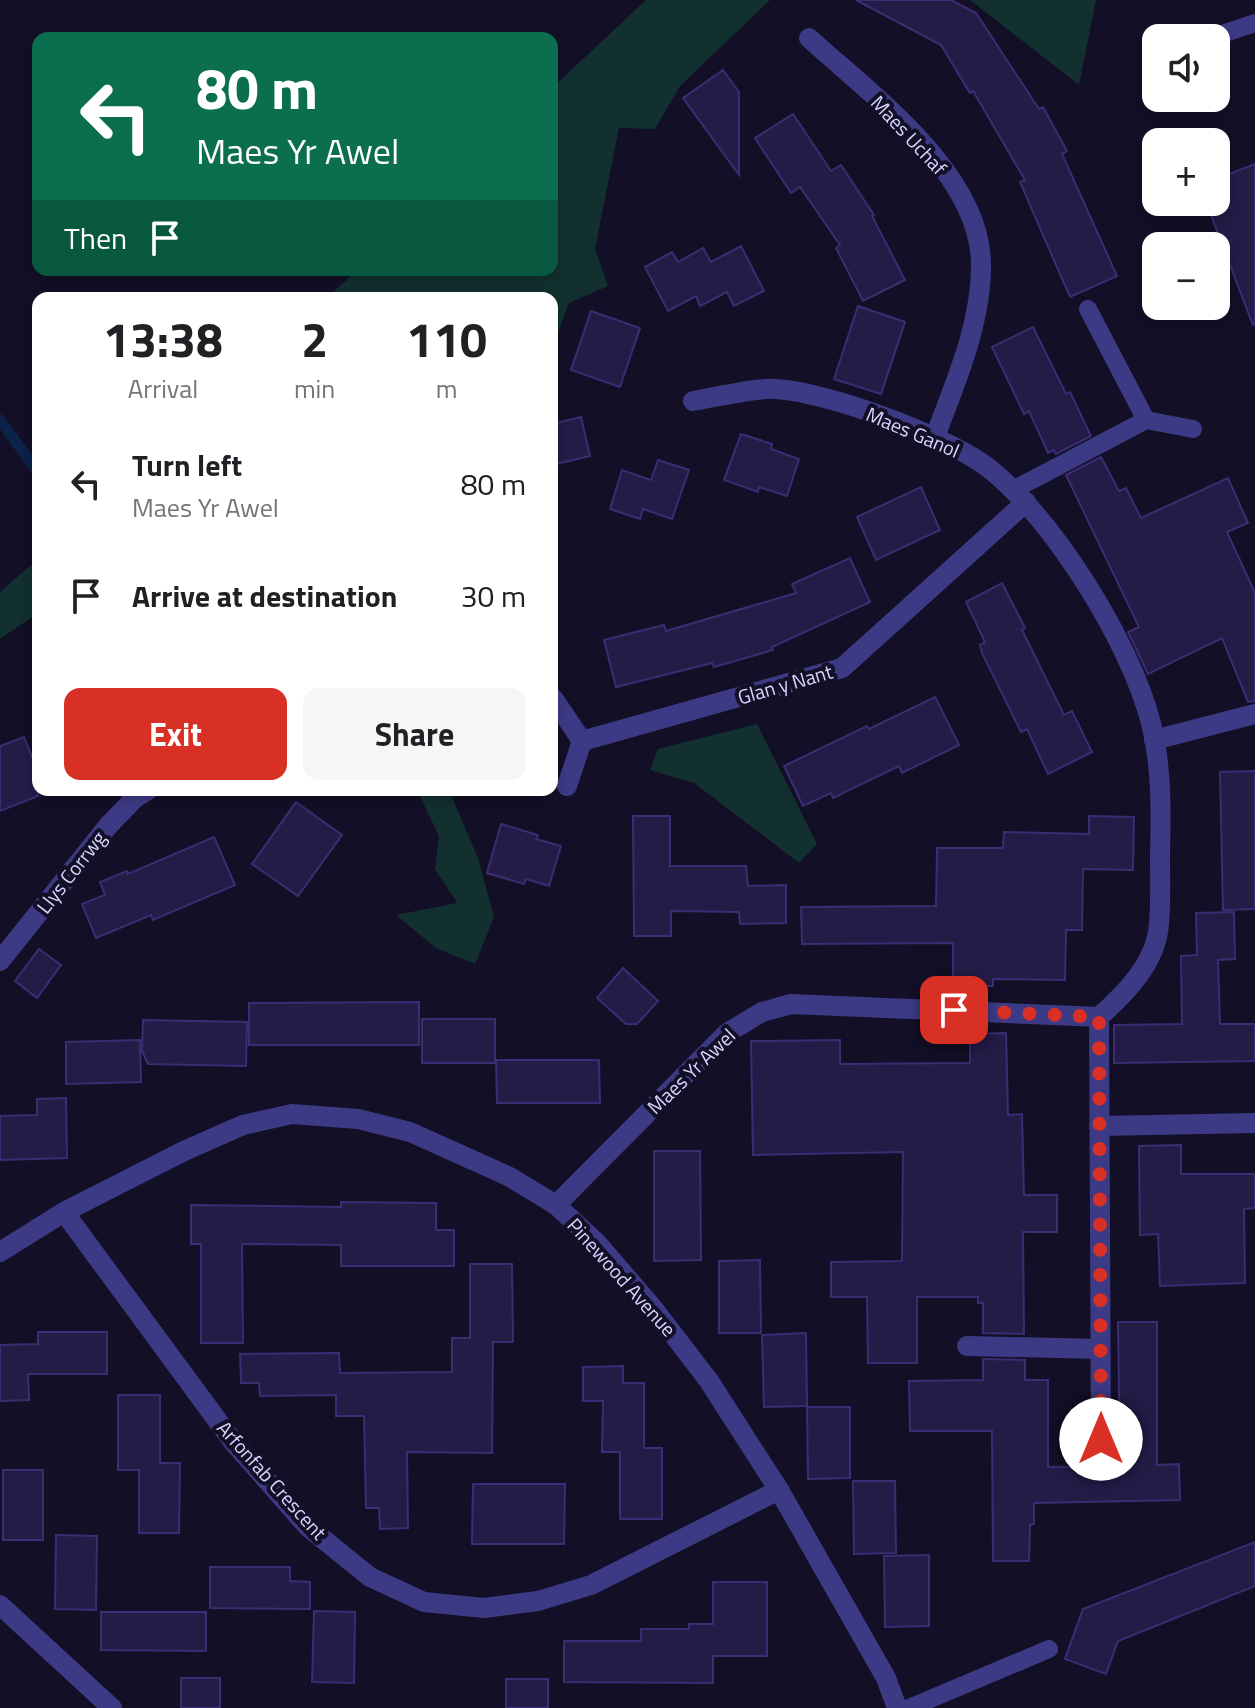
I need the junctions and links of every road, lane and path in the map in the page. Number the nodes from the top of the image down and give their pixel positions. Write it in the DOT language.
graph roads {
  1 [pos="1255,23"];
  2 [pos="1230,31"];
  3 [pos="809,38"];
  4 [pos="1088,309"];
  5 [pos="693,401"];
  6 [pos="1146,420"];
  7 [pos="1193,429"];
  8 [pos="935,437"];
  9 [pos="1019,496"];
  10 [pos="558,705"];
  11 [pos="1255,714"];
  12 [pos="1154,740"];
  13 [pos="582,741"];
  14 [pos="567,786"];
  15 [pos="138,796"];
  16 [pos="0,961"];
  17 [pos="1099,1017"];
  18 [pos="1255,1123"];
  19 [pos="1099,1126"];
  20 [pos="556,1205"];
  21 [pos="64,1212"];
  22 [pos="0,1252"];
  23 [pos="967,1346"];
  24 [pos="1100,1349"];
  25 [pos="1101,1439"];
  26 [pos="779,1490"];
  27 [pos="0,1605"];
  28 [pos="1049,1649"];
  29 [pos="112,1708"];
  30 [pos="897,1708"];
  31 [pos="909,1708"];
  1 -- 2 [label="lane"];
  3 -- 8 [label="street, Maes Uchaf"];
  4 -- 6 [label="lane"];
  5 -- 8 [label="street, Maes Ganol"];
  6 -- 7 [label="lane"];
  6 -- 9 [label="lane"];
  8 -- 9 [label="street, Maes Ganol"];
  9 -- 12 [label="street, Maes Ganol"];
  9 -- 13 [label="street, Glan y Nant"];
  10 -- 13 [label="street"];
  11 -- 12 [label="street"];
  12 -- 17 [label="street"];
  13 -- 14 [label="street"];
  15 -- 16 [label="street, Llys Corrwg"];
  17 -- 19 [label="street"];
  17 -- 20 [label="street, Maes Yr Awel"];
  18 -- 19 [label="street"];
  19 -- 24 [label="street"];
  20 -- 21 [label="street, Pinewood Avenue"];
  20 -- 26 [label="street, Pinewood Avenue"];
  21 -- 22 [label="street, Pinewood Avenue"];
  21 -- 26 [label="street, Arfonfab Crescent"];
  23 -- 24 [label="street"];
  24 -- 25 [label="street"];
  26 -- 30 [label="street, Pinewood Avenue"];
  27 -- 29 [label="street"];
  28 -- 31 [label="lane"];
}
